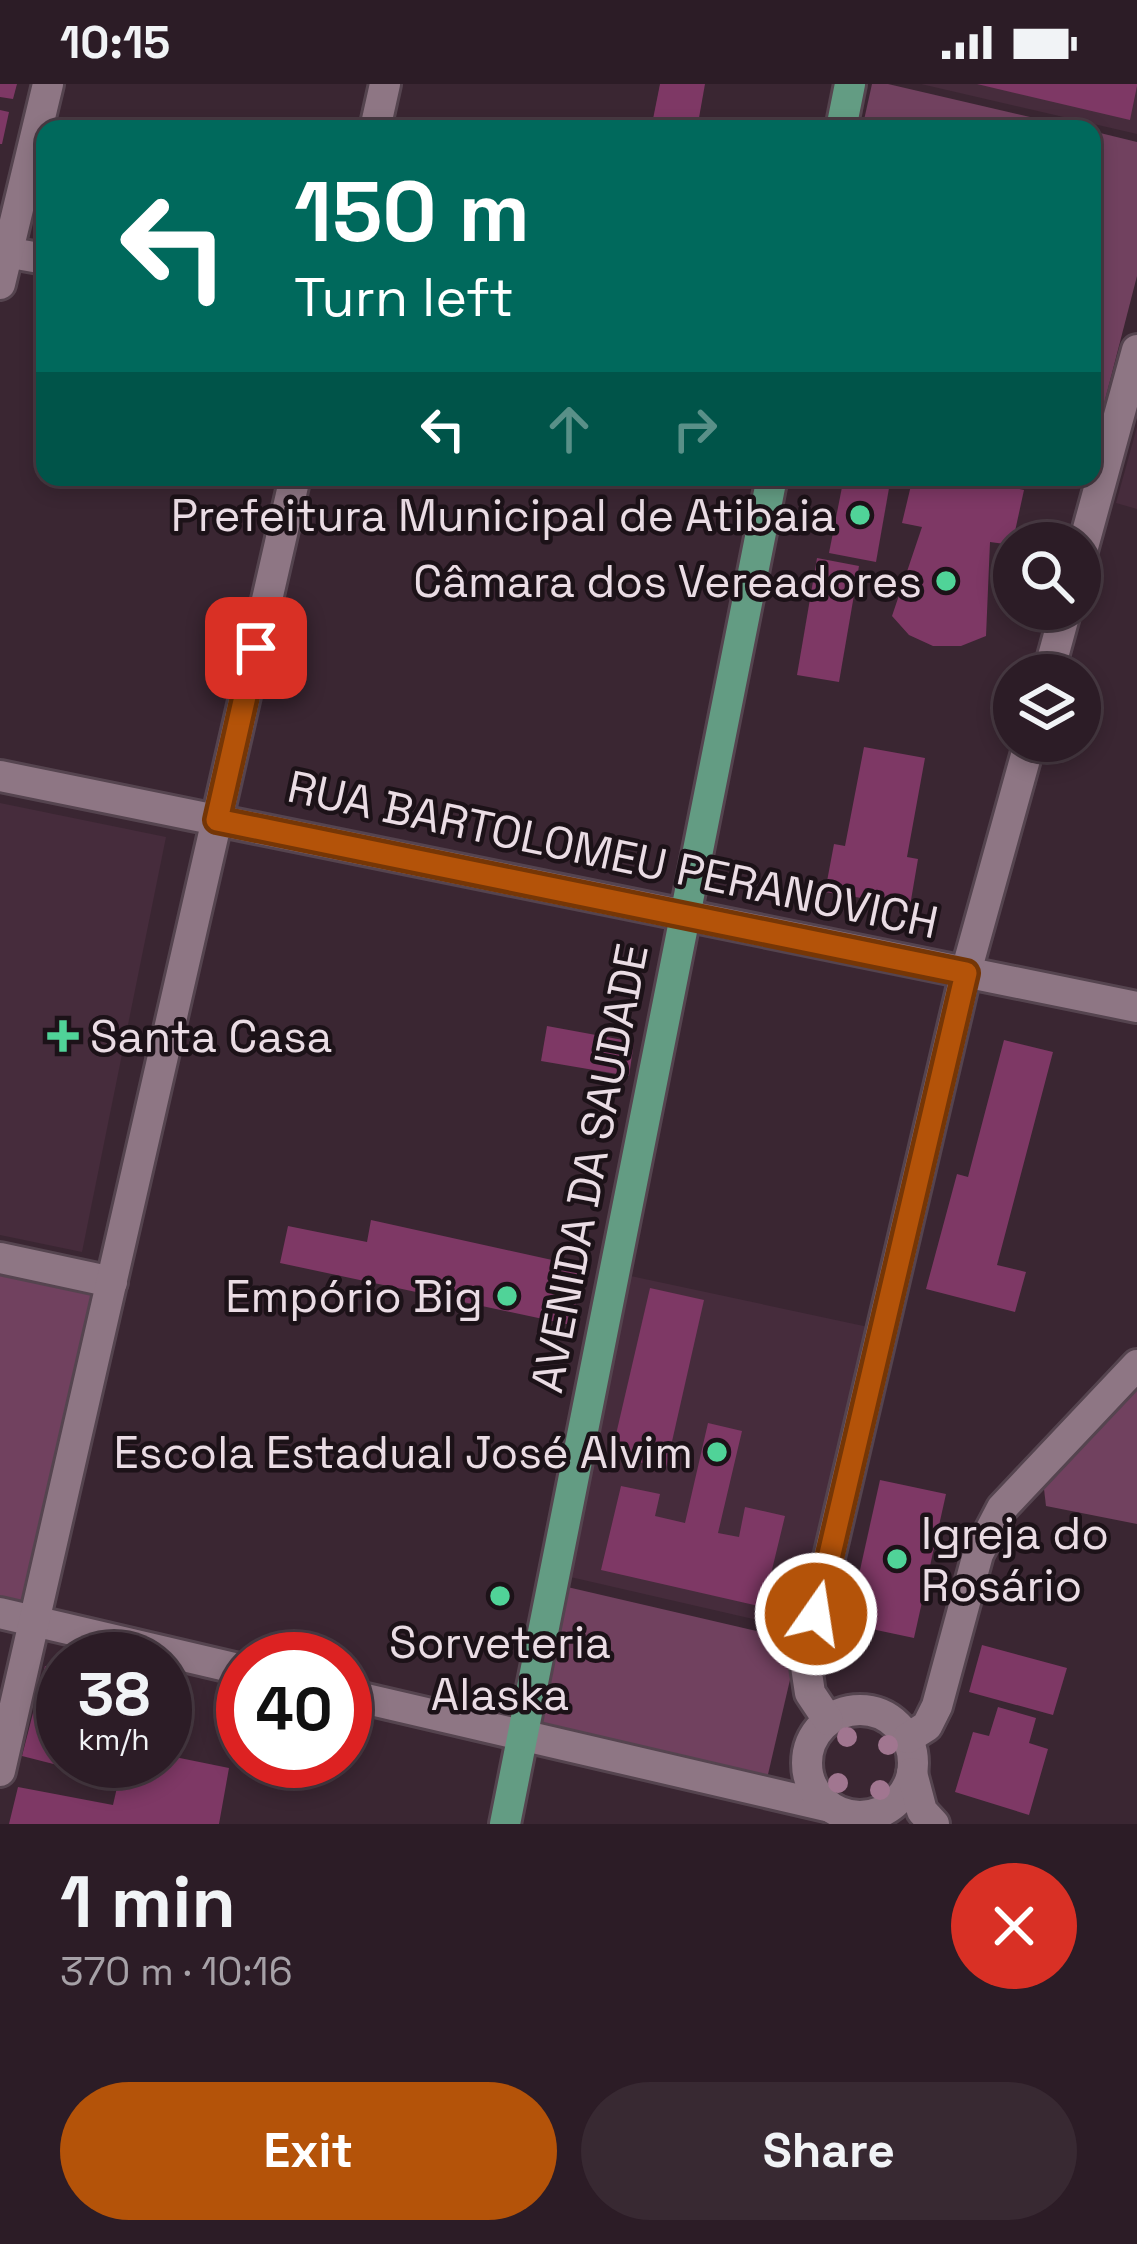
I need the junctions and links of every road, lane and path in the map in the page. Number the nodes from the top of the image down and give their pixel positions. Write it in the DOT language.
graph roads {
  1 [pos="48,84"];
  2 [pos="385,84"];
  3 [pos="850,84"];
  4 [pos="38,120"];
  5 [pos="377,120"];
  6 [pos="843,120"];
  7 [pos="36,129"];
  8 [pos="3,252"];
  9 [pos="36,258"];
  10 [pos="0,284"];
  11 [pos="1137,350"];
  12 [pos="1101,481"];
  13 [pos="294,486"];
  14 [pos="770,486"];
  15 [pos="1100,486"];
  16 [pos="1090,522"];
  17 [pos="1024,762"];
  18 [pos="0,776"];
  19 [pos="217,820"];
  20 [pos="685,915"];
  21 [pos="966,973"];
  22 [pos="1137,1007"];
  23 [pos="0,1258"];
  24 [pos="112,1282"];
  25 [pos="1137,1366"];
  26 [pos="0,1612"];
  27 [pos="35,1621"];
  28 [pos="216,1664"];
  29 [pos="372,1700"];
  30 [pos="829,1720"];
  31 [pos="524,1736"];
  32 [pos="908,1738"];
  33 [pos="0,1771"];
  34 [pos="913,1773"];
  35 [pos="845,1815"];
  36 [pos="505,1824"];
  37 [pos="893,1824"];
  38 [pos="934,1824"];
  1 -- 4 [label="street"];
  2 -- 5 [label="street"];
  3 -- 6 [label="main road"];
  7 -- 8 [label="street"];
  8 -- 9 [label="street"];
  8 -- 10 [label="street"];
  11 -- 12 [label="street"];
  13 -- 19 [label="street"];
  14 -- 20 [label="main road, AVENIDA DA SAUDADE"];
  15 -- 16 [label="street"];
  17 -- 21 [label="street"];
  18 -- 19 [label="street, RUA BARTOLOMEU PERANOVICH"];
  19 -- 20 [label="street, RUA BARTOLOMEU PERANOVICH"];
  19 -- 24 [label="street"];
  20 -- 21 [label="street, RUA BARTOLOMEU PERANOVICH"];
  20 -- 31 [label="main road, AVENIDA DA SAUDADE"];
  21 -- 22 [label="street, RUA BARTOLOMEU PERANOVICH"];
  21 -- 30 [label="street"];
  23 -- 24 [label="street"];
  24 -- 27 [label="street"];
  25 -- 32 [label="street"];
  26 -- 27 [label="street"];
  27 -- 28 [label="street"];
  27 -- 33 [label="street"];
  29 -- 31 [label="street"];
  30 -- 32 [label="street"];
  30 -- 35 [label="street"];
  31 -- 35 [label="street"];
  31 -- 36 [label="main road, AVENIDA DA SAUDADE"];
  32 -- 34 [label="street"];
  34 -- 35 [label="street"];
  34 -- 38 [label="street"];
  35 -- 37 [label="street"];
}
